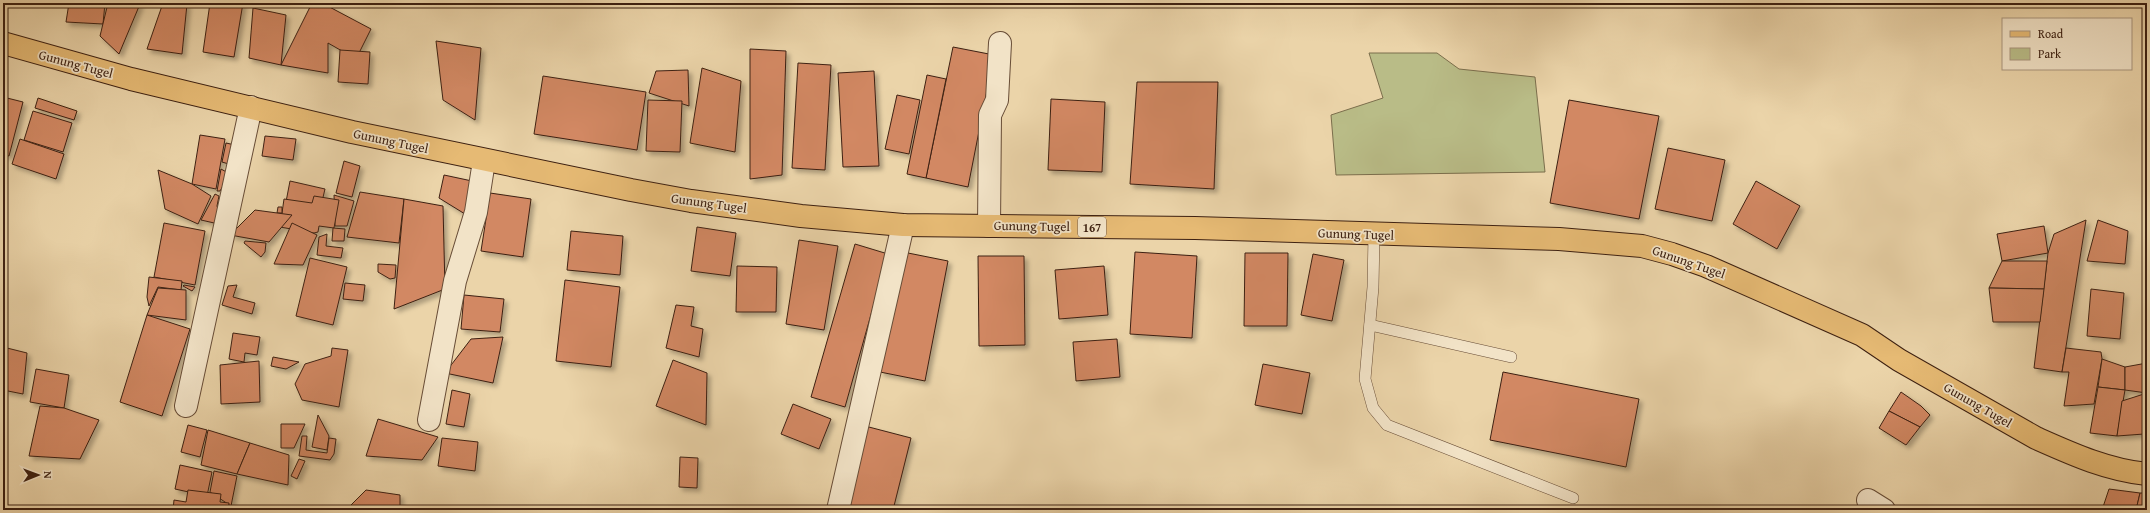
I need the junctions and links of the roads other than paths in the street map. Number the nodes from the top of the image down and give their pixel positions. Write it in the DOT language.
graph roads {
  1 [pos="3,43"];
  2 [pos="1000,43"];
  3 [pos="251,107"];
  4 [pos="484,161"];
  5 [pos="903,224"];
  6 [pos="990,226"];
  7 [pos="1374,234"];
  8 [pos="1370,325"];
  9 [pos="1511,357"];
  10 [pos="186,406"];
  11 [pos="429,420"];
  12 [pos="2147,474"];
  13 [pos="1573,498"];
  14 [pos="838,510"];
  1 -- 3 [label="main road, Gunung Tugel / 167"];
  2 -- 6 [label="street"];
  3 -- 4 [label="main road, Gunung Tugel / 167"];
  3 -- 10 [label="street"];
  4 -- 5 [label="main road, Gunung Tugel / 167"];
  4 -- 11 [label="street"];
  5 -- 6 [label="main road, Gunung Tugel / 167"];
  5 -- 14 [label="street"];
  6 -- 7 [label="main road, Gunung Tugel / 167"];
  7 -- 8 [label="lane"];
  7 -- 12 [label="main road, Gunung Tugel / 167"];
  8 -- 9 [label="lane"];
  8 -- 13 [label="lane"];
}
